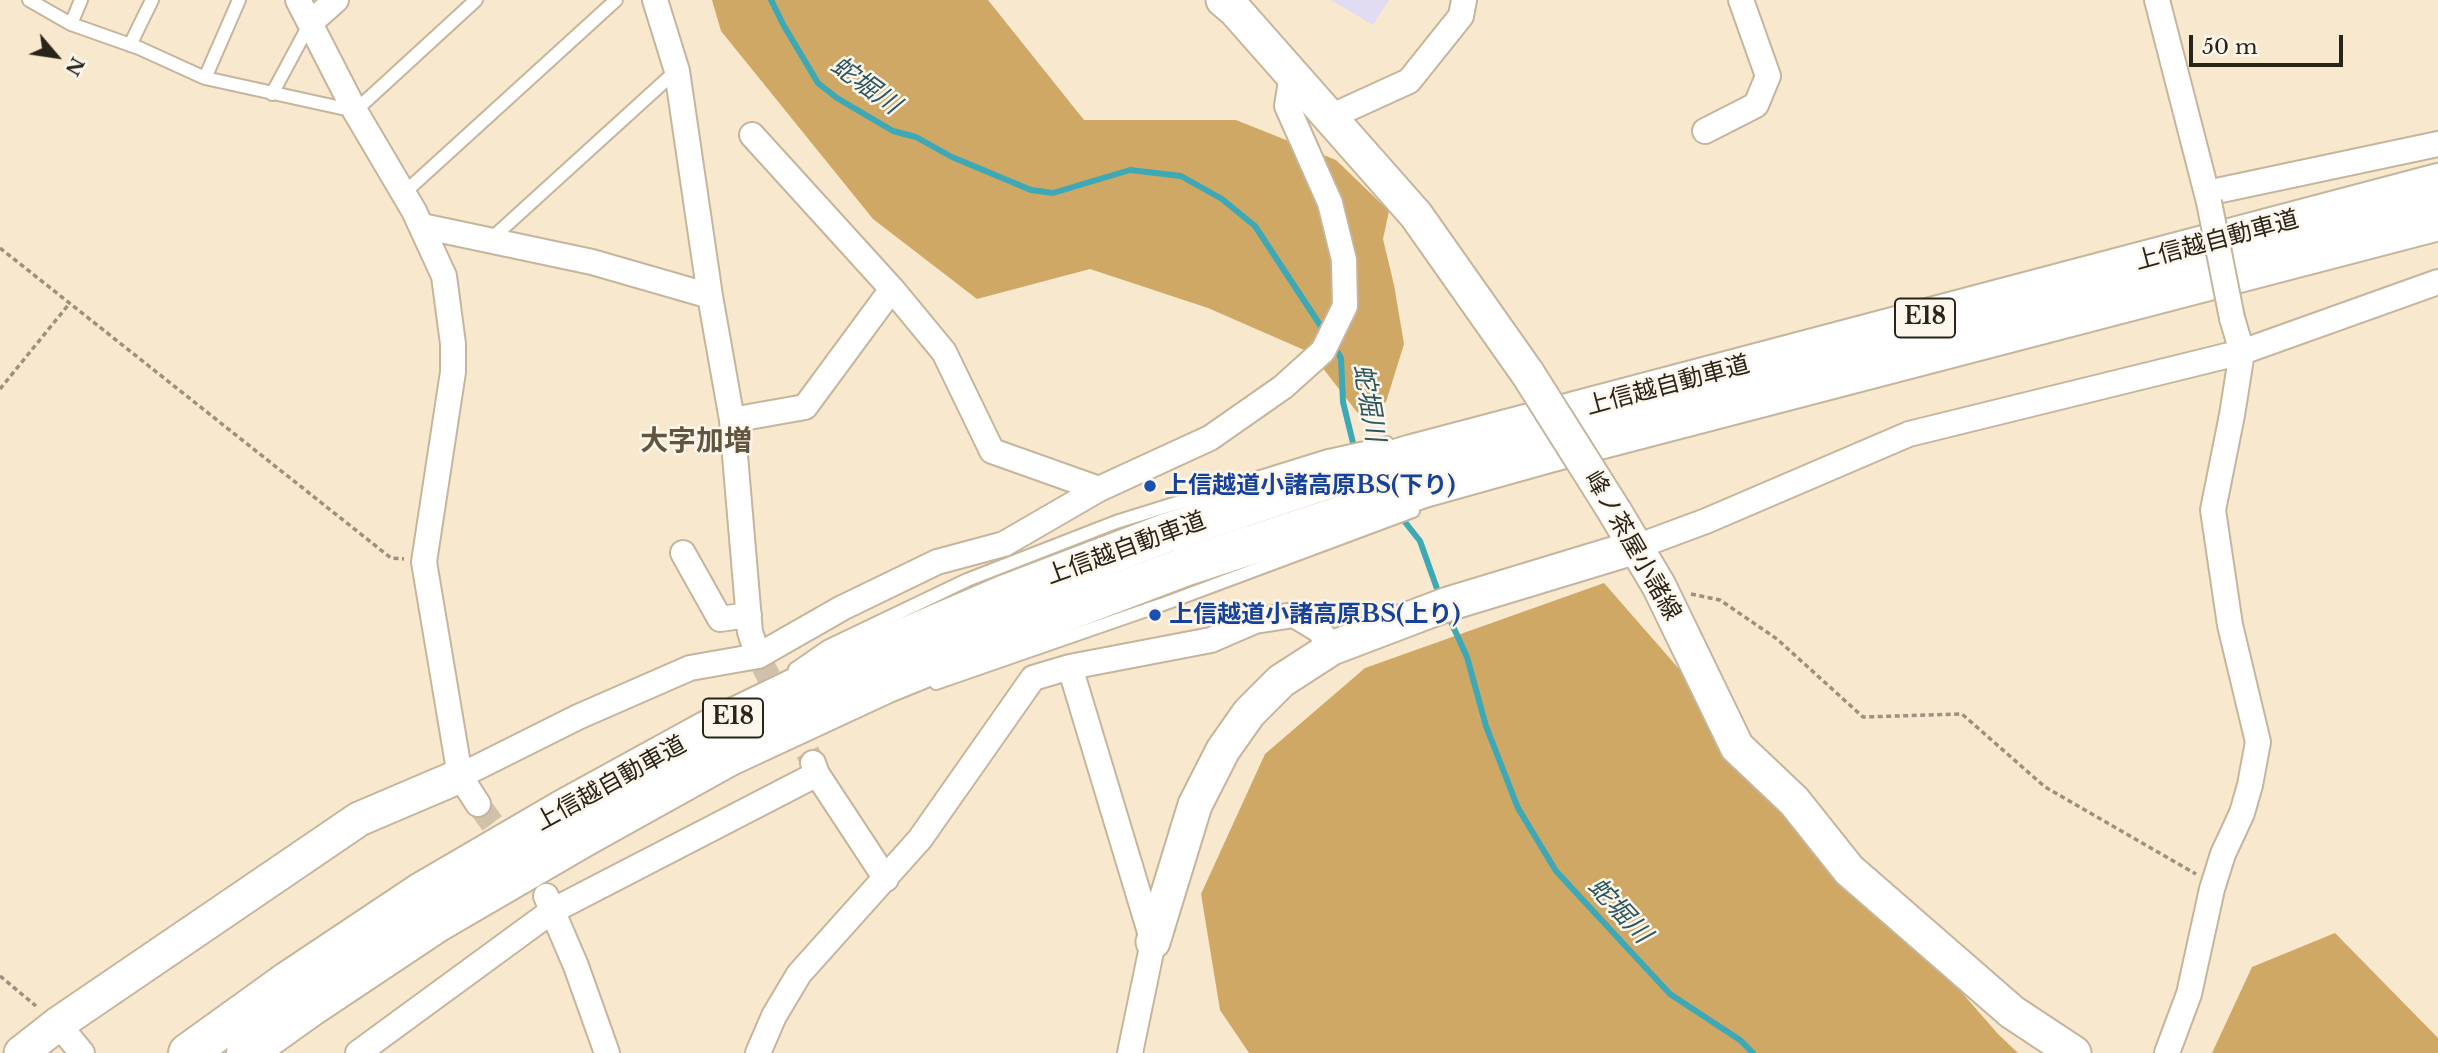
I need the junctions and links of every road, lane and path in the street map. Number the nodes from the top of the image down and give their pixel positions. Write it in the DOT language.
graph roads {
  1 [pos="29,0"];
  2 [pos="81,0"];
  3 [pos="152,0"];
  4 [pos="239,0"];
  5 [pos="298,0"];
  6 [pos="337,0"];
  7 [pos="476,0"];
  8 [pos="616,0"];
  9 [pos="655,0"];
  10 [pos="1223,0"];
  11 [pos="1464,0"];
  12 [pos="1741,0"];
  13 [pos="2157,0"];
  14 [pos="310,23"];
  15 [pos="71,24"];
  16 [pos="130,45"];
  17 [pos="677,71"];
  18 [pos="1292,75"];
  19 [pos="205,78"];
  20 [pos="272,94"];
  21 [pos="355,111"];
  22 [pos="1328,118"];
  23 [pos="1705,131"];
  24 [pos="751,135"];
  25 [pos="2438,144"];
  26 [pos="2438,183"];
  27 [pos="404,192"];
  28 [pos="2208,198"];
  29 [pos="2438,221"];
  30 [pos="422,226"];
  31 [pos="490,240"];
  32 [pos="0,248"];
  33 [pos="2438,282"];
  34 [pos="892,289"];
  35 [pos="710,296"];
  36 [pos="69,303"];
  37 [pos="2242,352"];
  38 [pos="0,389"];
  39 [pos="1705,413"];
  40 [pos="732,420"];
  41 [pos="1420,464"];
  42 [pos="1327,468"];
  43 [pos="1521,475"];
  44 [pos="1098,489"];
  45 [pos="1347,524"];
  46 [pos="1636,547"];
  47 [pos="682,553"];
  48 [pos="424,562"];
  49 [pos="1659,586"];
  50 [pos="748,615"];
  51 [pos="1332,648"];
  52 [pos="758,656"];
  53 [pos="1070,667"];
  54 [pos="925,687"];
  55 [pos="859,710"];
  56 [pos="719,743"];
  57 [pos="460,776"];
  58 [pos="478,804"];
  59 [pos="886,879"];
  60 [pos="2213,884"];
  61 [pos="549,903"];
  62 [pos="1153,942"];
  63 [pos="0,976"];
  64 [pos="58,1024"];
  65 [pos="21,1053"];
  66 [pos="82,1053"];
  67 [pos="188,1053"];
  68 [pos="246,1053"];
  69 [pos="358,1053"];
  70 [pos="607,1053"];
  71 [pos="758,1053"];
  72 [pos="1130,1053"];
  73 [pos="2074,1053"];
  74 [pos="2167,1053"];
  1 -- 15 [label="lane"];
  2 -- 15 [label="lane"];
  3 -- 16 [label="lane"];
  4 -- 19 [label="lane"];
  5 -- 14 [label="street"];
  6 -- 14 [label="street"];
  7 -- 21 [label="lane"];
  8 -- 27 [label="lane"];
  9 -- 17 [label="street"];
  10 -- 18 [label="main road, 峰ノ茶屋小諸線"];
  11 -- 22 [label="street"];
  12 -- 23 [label="street"];
  13 -- 28 [label="street"];
  14 -- 20 [label="lane"];
  14 -- 21 [label="street"];
  15 -- 16 [label="lane"];
  16 -- 19 [label="lane"];
  17 -- 31 [label="lane"];
  17 -- 35 [label="street"];
  18 -- 22 [label="main road, 峰ノ茶屋小諸線"];
  18 -- 44 [label="street"];
  19 -- 20 [label="lane"];
  20 -- 21 [label="lane"];
  21 -- 27 [label="street"];
  22 -- 46 [label="main road, 峰ノ茶屋小諸線, bridge"];
  24 -- 34 [label="street"];
  25 -- 28 [label="street"];
  26 -- 41 [label="highway, 上信越自動車道 / E18"];
  27 -- 30 [label="street"];
  28 -- 37 [label="street, bridge"];
  29 -- 39 [label="highway, 上信越自動車道 / E18"];
  30 -- 31 [label="street"];
  30 -- 48 [label="street"];
  31 -- 35 [label="street"];
  32 -- 36 [label="path"];
  33 -- 37 [label="street"];
  34 -- 40 [label="street"];
  34 -- 44 [label="street"];
  35 -- 40 [label="street"];
  36 -- 38 [label="path"];
  36 -- 48 [label="path"];
  37 -- 46 [label="street"];
  37 -- 60 [label="street"];
  39 -- 41 [label="highway, 上信越自動車道 / E18"];
  39 -- 43 [label="lane"];
  40 -- 50 [label="street"];
  41 -- 42 [label="highway, 上信越自動車道 / E18"];
  41 -- 45 [label="highway, 上信越自動車道 / E18"];
  42 -- 56 [label="highway, 上信越自動車道 / E18"];
  42 -- 56 [label="lane"];
  44 -- 52 [label="street"];
  45 -- 54 [label="lane"];
  45 -- 56 [label="highway, 上信越自動車道 / E18"];
  46 -- 49 [label="main road, 峰ノ茶屋小諸線"];
  46 -- 51 [label="main road"];
  47 -- 50 [label="street"];
  48 -- 57 [label="street"];
  49 -- 60 [label="path"];
  49 -- 73 [label="main road, 峰ノ茶屋小諸線"];
  50 -- 52 [label="street"];
  51 -- 53 [label="street"];
  51 -- 62 [label="main road"];
  52 -- 57 [label="street"];
  53 -- 59 [label="street"];
  53 -- 62 [label="street"];
  55 -- 56 [label="lane"];
  56 -- 67 [label="highway, 上信越自動車道 / E18"];
  56 -- 68 [label="highway, 上信越自動車道 / E18"];
  57 -- 58 [label="street"];
  57 -- 64 [label="main road"];
  59 -- 61 [label="street"];
  59 -- 71 [label="street"];
  60 -- 74 [label="street"];
  61 -- 69 [label="street"];
  61 -- 70 [label="street"];
  62 -- 72 [label="street"];
  63 -- 64 [label="path"];
  64 -- 65 [label="main road"];
  64 -- 66 [label="street"];
}
